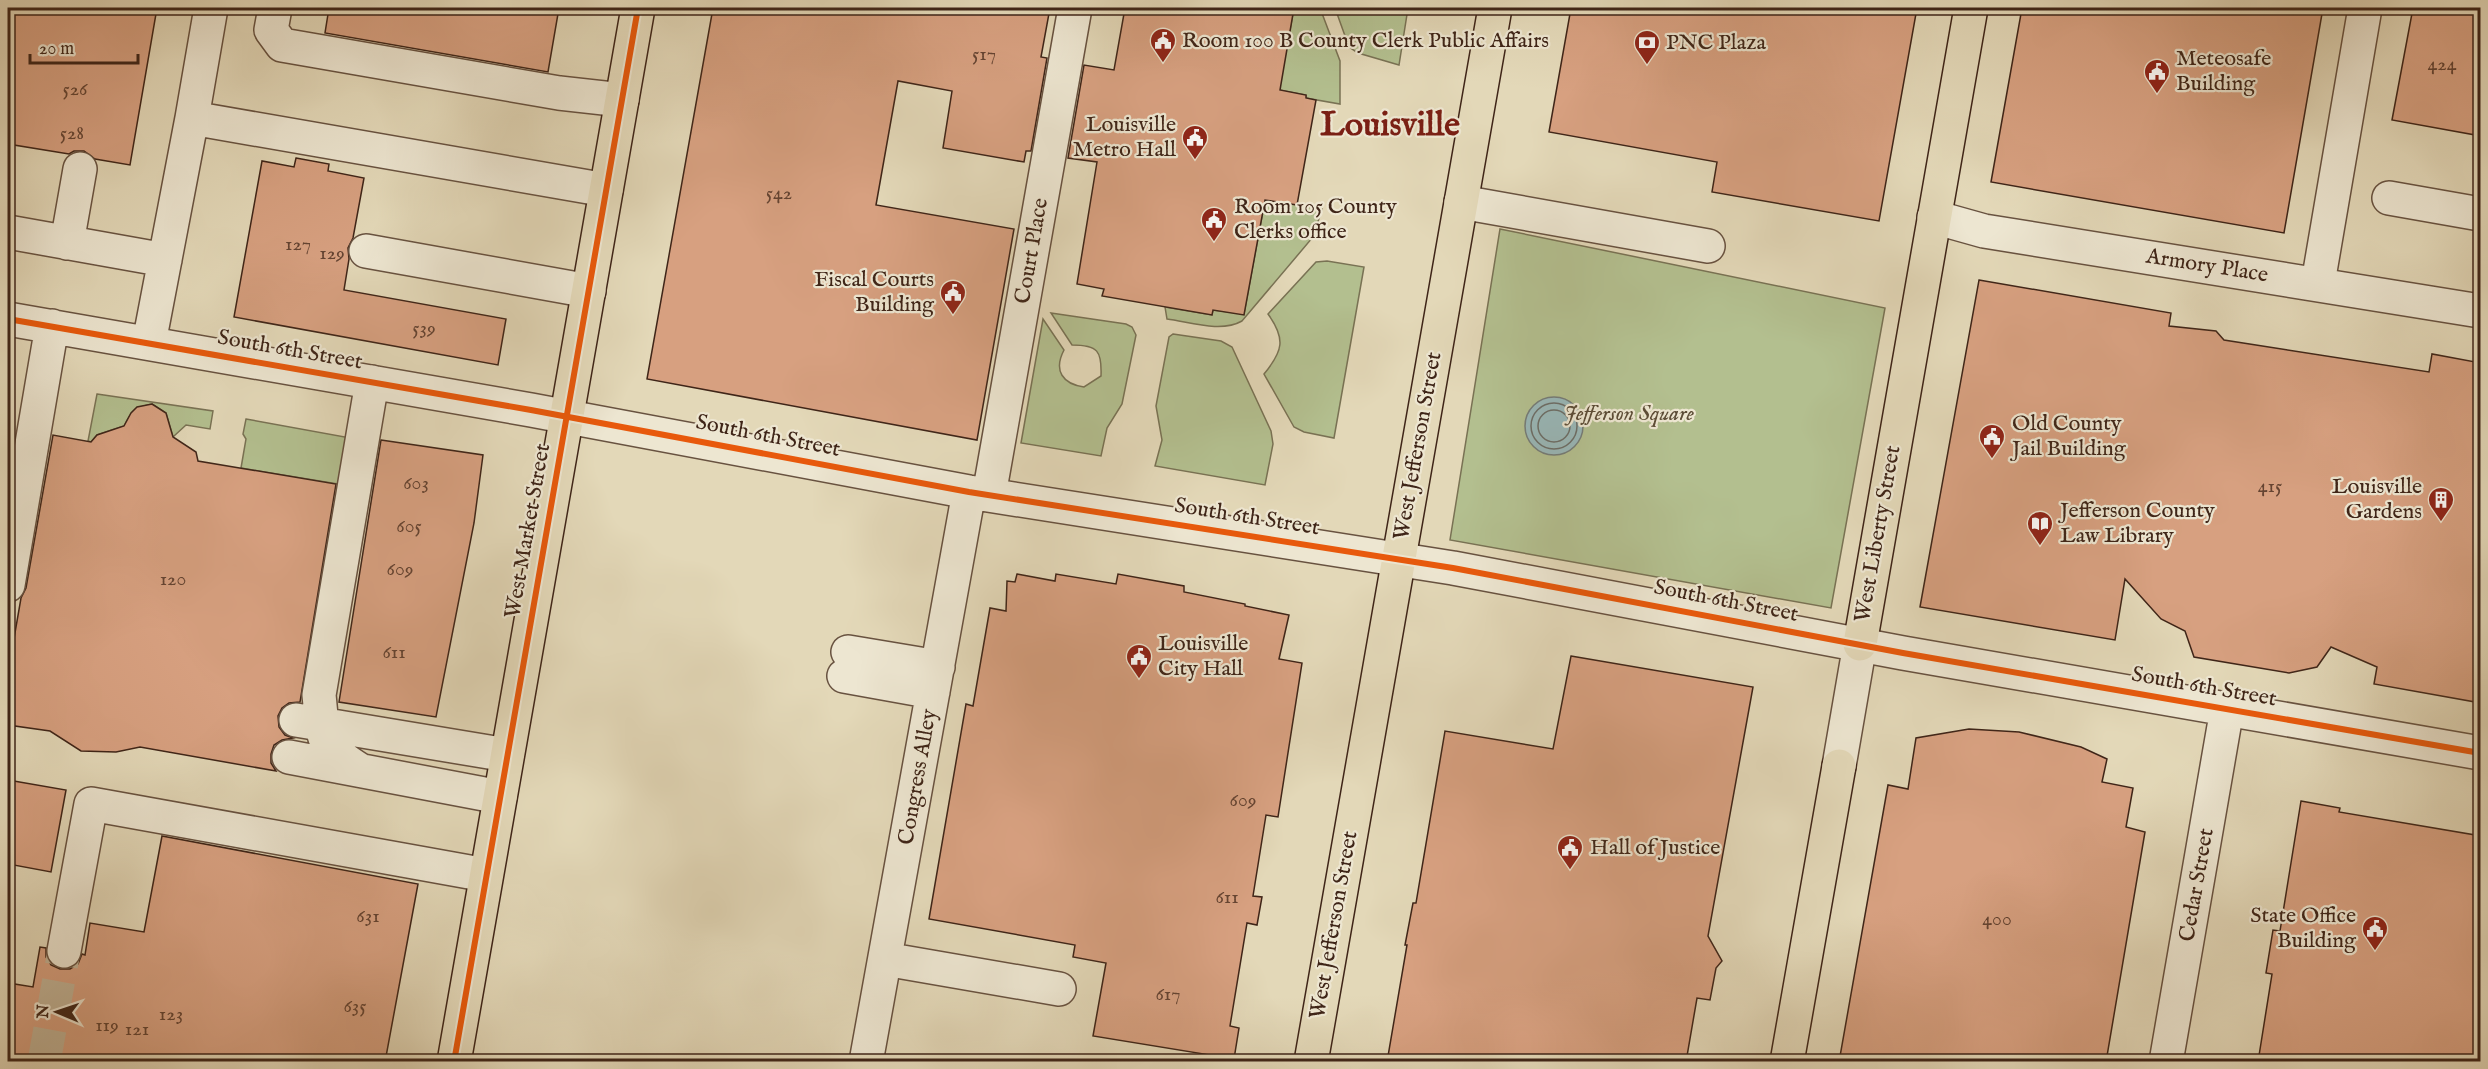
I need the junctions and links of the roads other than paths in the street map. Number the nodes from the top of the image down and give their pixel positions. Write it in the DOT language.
graph roads {
  1 [pos="211,8"];
  2 [pos="274,8"];
  3 [pos="638,8"];
  4 [pos="1075,8"];
  5 [pos="1495,8"];
  6 [pos="1971,8"];
  7 [pos="2365,8"];
  8 [pos="622,100"];
  9 [pos="192,118"];
  10 [pos="80,170"];
  11 [pos="606,190"];
  12 [pos="2389,198"];
  13 [pos="1461,202"];
  14 [pos="2481,214"];
  15 [pos="1934,217"];
  16 [pos="8,232"];
  17 [pos="67,243"];
  18 [pos="1708,246"];
  19 [pos="366,251"];
  20 [pos="165,260"];
  21 [pos="2318,283"];
  22 [pos="589,291"];
  23 [pos="2481,311"];
  24 [pos="8,319"];
  25 [pos="52,326"];
  26 [pos="149,343"];
  27 [pos="372,382"];
  28 [pos="567,416"];
  29 [pos="979,494"];
  30 [pos="1398,560"];
  31 [pos="8,585"];
  32 [pos="1860,644"];
  33 [pos="846,664"];
  34 [pos="935,679"];
  35 [pos="2227,709"];
  36 [pos="309,722"];
  37 [pos="2481,753"];
  38 [pos="507,755"];
  39 [pos="289,757"];
  40 [pos="1839,766"];
  41 [pos="360,770"];
  42 [pos="500,796"];
  43 [pos="486,875"];
  44 [pos="64,951"];
  45 [pos="885,959"];
  46 [pos="1059,989"];
  47 [pos="454,1062"];
  48 [pos="866,1062"];
  49 [pos="1311,1062"];
  50 [pos="1787,1062"];
  51 [pos="2166,1062"];
  1 -- 9 [label="street"];
  2 -- 8 [label="street"];
  3 -- 8 [label="main road, West Market Street"];
  4 -- 29 [label="street, Court Place"];
  5 -- 13 [label="main road, West Jefferson Street"];
  6 -- 15 [label="main road, West Liberty Street"];
  7 -- 21 [label="street"];
  8 -- 11 [label="main road, West Market Street"];
  9 -- 11 [label="street"];
  9 -- 20 [label="street"];
  10 -- 17 [label="street"];
  11 -- 22 [label="main road, West Market Street"];
  12 -- 14 [label="street"];
  13 -- 18 [label="street"];
  13 -- 30 [label="main road, West Jefferson Street"];
  15 -- 21 [label="street, Armory Place"];
  15 -- 32 [label="main road, West Liberty Street"];
  16 -- 17 [label="street"];
  17 -- 20 [label="street"];
  19 -- 22 [label="street"];
  20 -- 26 [label="street"];
  21 -- 23 [label="street, Armory Place"];
  22 -- 28 [label="main road, West Market Street"];
  24 -- 25 [label="street, South 6th Street"];
  25 -- 26 [label="street, South 6th Street"];
  25 -- 31 [label="street"];
  26 -- 27 [label="street, South 6th Street"];
  27 -- 28 [label="street, South 6th Street"];
  27 -- 36 [label="street"];
  28 -- 29 [label="street, South 6th Street"];
  28 -- 38 [label="main road, West Market Street"];
  29 -- 30 [label="street, South 6th Street"];
  29 -- 34 [label="street, Congress Alley"];
  30 -- 32 [label="street, South 6th Street"];
  30 -- 49 [label="main road, West Jefferson Street"];
  32 -- 35 [label="street, South 6th Street"];
  32 -- 40 [label="street, West Liberty Street"];
  33 -- 34 [label="street"];
  34 -- 45 [label="street, Congress Alley"];
  35 -- 37 [label="street, South 6th Street"];
  35 -- 51 [label="street, Cedar Street"];
  36 -- 38 [label="street"];
  36 -- 41 [label="street"];
  38 -- 42 [label="main road, West Market Street"];
  39 -- 41 [label="street"];
  40 -- 50 [label="main road, West Liberty Street"];
  41 -- 42 [label="street"];
  42 -- 43 [label="main road, West Market Street"];
  43 -- 44 [label="street"];
  43 -- 47 [label="main road, West Market Street"];
  45 -- 46 [label="street"];
  45 -- 48 [label="street, Congress Alley"];
}
